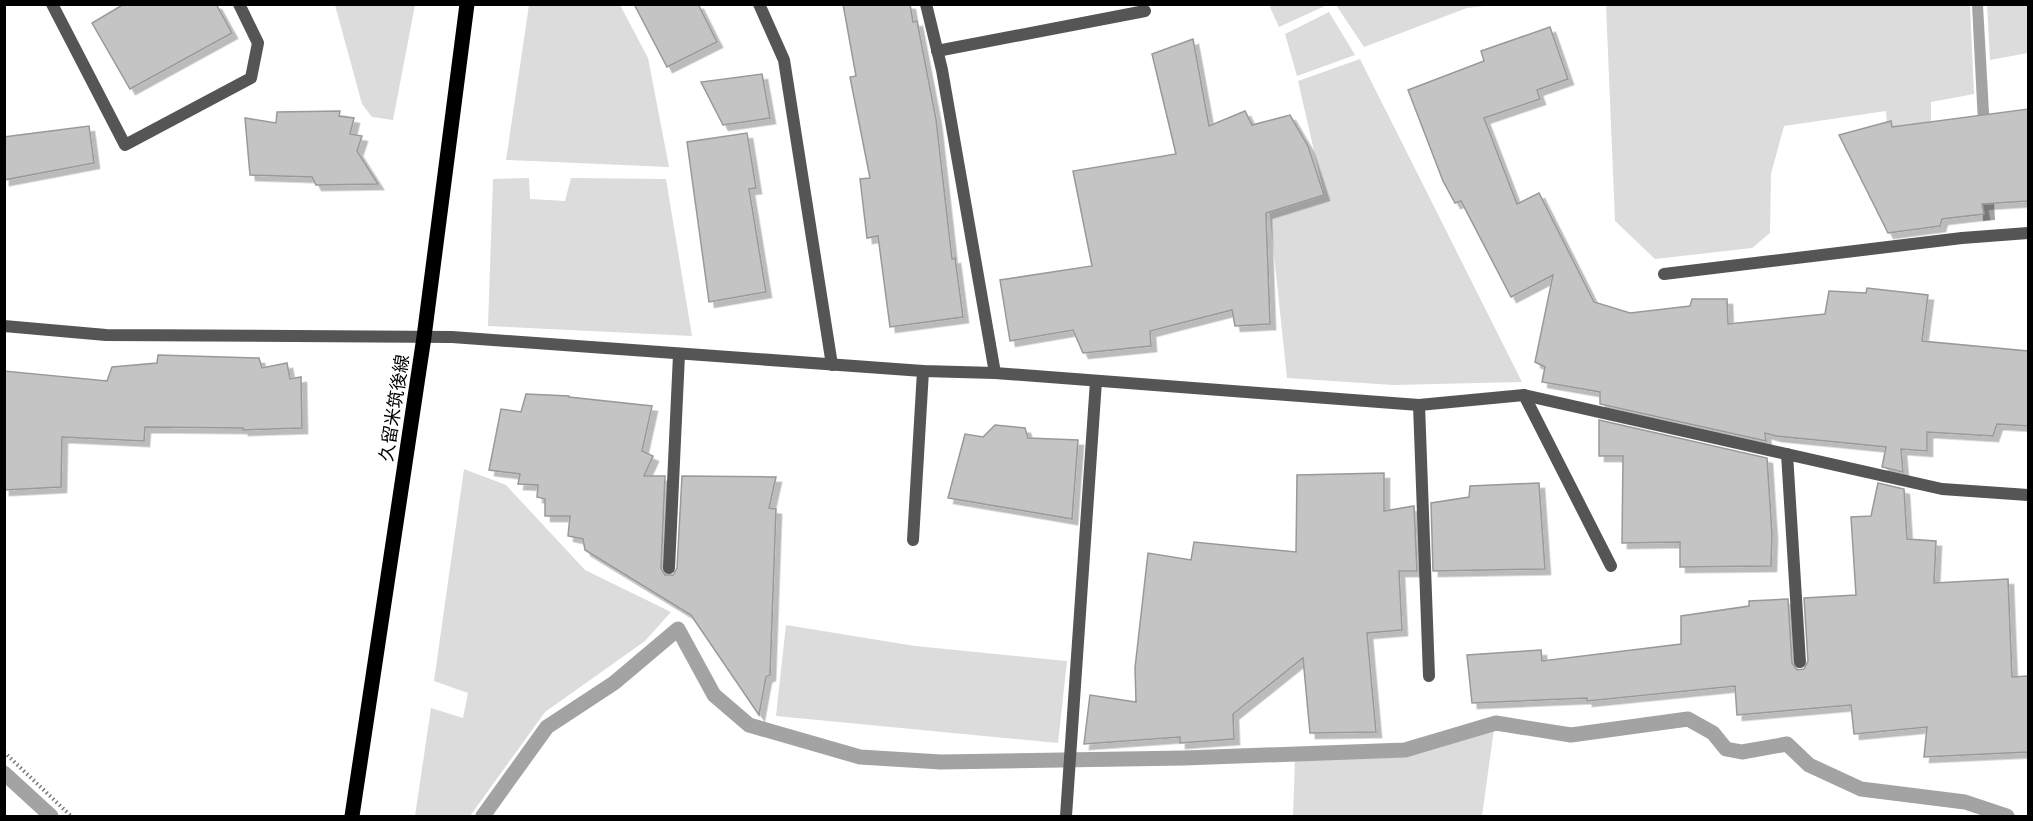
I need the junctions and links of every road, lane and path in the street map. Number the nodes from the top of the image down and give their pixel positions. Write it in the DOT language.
graph roads {
  1 [pos="52,4"];
  2 [pos="239,4"];
  3 [pos="467,4"];
  4 [pos="759,4"];
  5 [pos="926,4"];
  6 [pos="1145,11"];
  7 [pos="937,51"];
  8 [pos="2028,233"];
  9 [pos="1664,274"];
  10 [pos="4,326"];
  11 [pos="424,337"];
  12 [pos="679,355"];
  13 [pos="832,365"];
  14 [pos="923,371"];
  15 [pos="995,373"];
  16 [pos="1096,381"];
  17 [pos="1524,395"];
  18 [pos="1419,405"];
  19 [pos="1787,454"];
  20 [pos="2028,495"];
  21 [pos="913,540"];
  22 [pos="1611,566"];
  23 [pos="669,568"];
  24 [pos="1800,662"];
  25 [pos="1429,676"];
  26 [pos="4,752"];
  27 [pos="71,816"];
  28 [pos="352,816"];
  29 [pos="1066,816"];
  1 -- 2 [label="street"];
  3 -- 11 [label="main road, 久留米筑後線"];
  4 -- 13 [label="street"];
  5 -- 7 [label="street"];
  6 -- 7 [label="street"];
  7 -- 15 [label="street"];
  8 -- 9 [label="street"];
  10 -- 11 [label="street"];
  11 -- 12 [label="street"];
  11 -- 28 [label="main road, 久留米筑後線"];
  12 -- 13 [label="street"];
  12 -- 23 [label="street"];
  13 -- 14 [label="street"];
  14 -- 15 [label="street"];
  14 -- 21 [label="street"];
  15 -- 16 [label="street"];
  16 -- 18 [label="street"];
  16 -- 29 [label="street"];
  17 -- 18 [label="street"];
  17 -- 19 [label="street"];
  17 -- 22 [label="street"];
  18 -- 25 [label="street"];
  19 -- 20 [label="street"];
  19 -- 24 [label="street"];
  26 -- 27 [label="path"];
}
